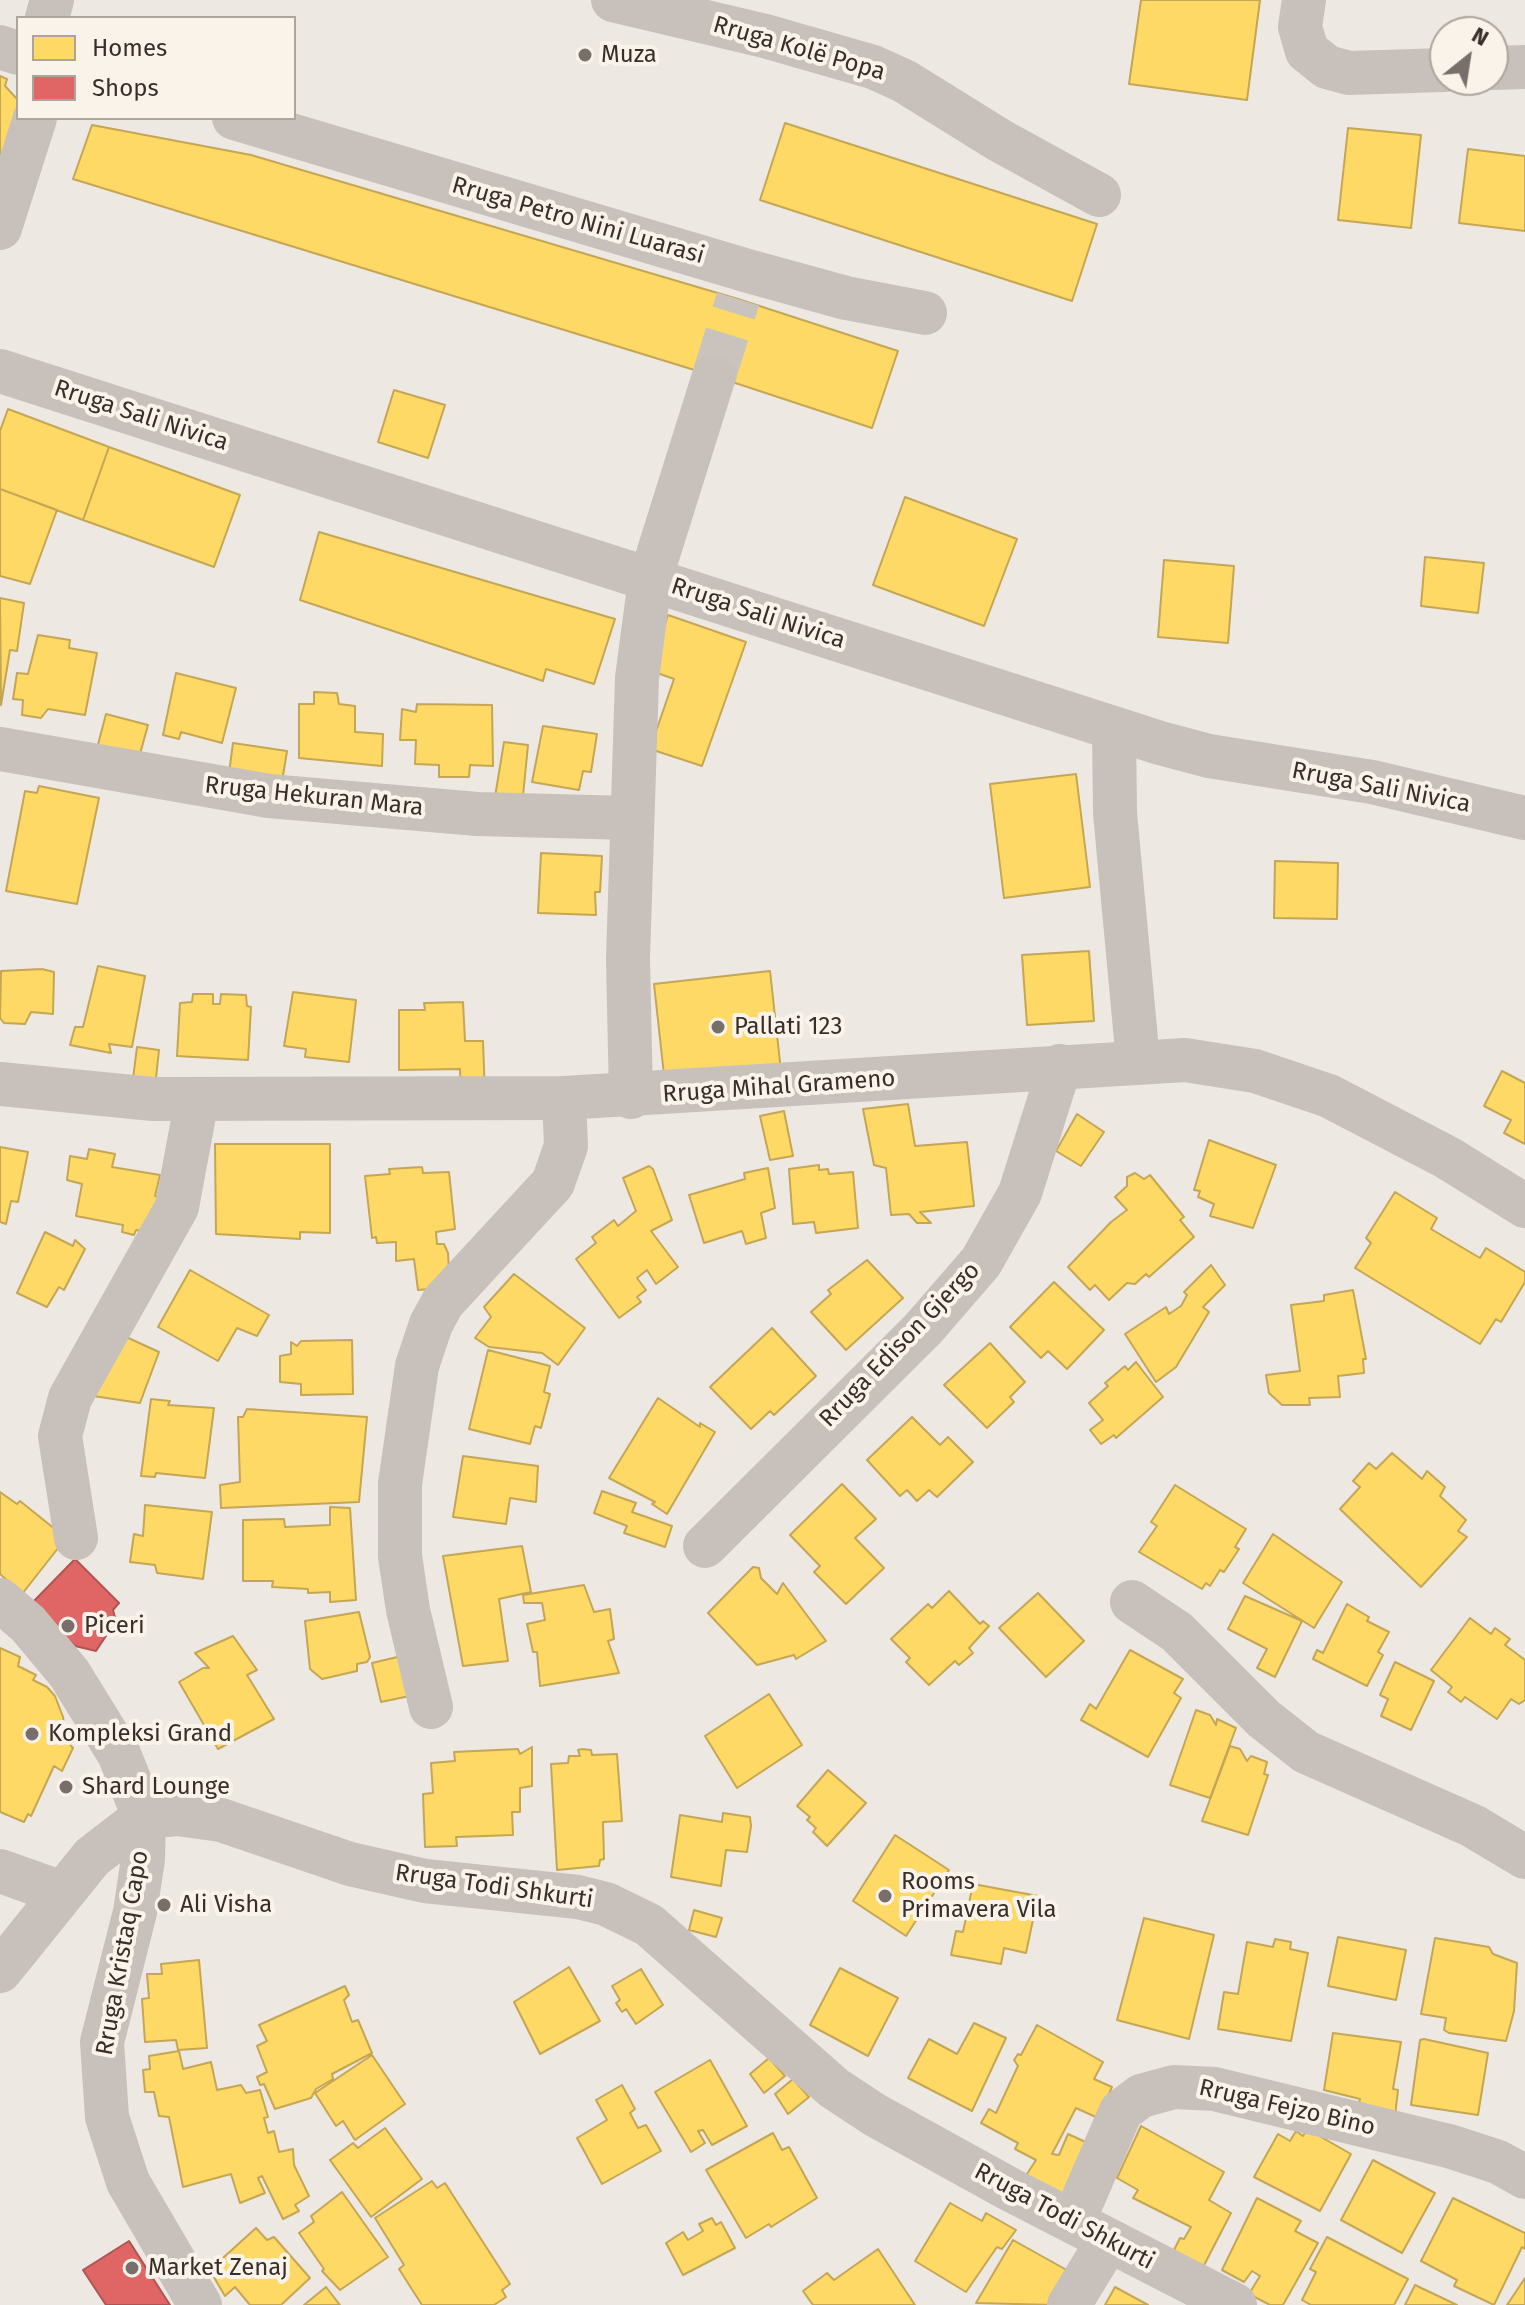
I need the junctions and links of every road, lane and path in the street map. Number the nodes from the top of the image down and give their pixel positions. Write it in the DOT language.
graph roads {
  1 [pos="613,0"];
  2 [pos="1304,0"];
  3 [pos="1429,70"];
  4 [pos="34,120"];
  5 [pos="240,120"];
  6 [pos="1099,195"];
  7 [pos="0,228"];
  8 [pos="925,313"];
  9 [pos="0,371"];
  10 [pos="714,376"];
  11 [pos="650,580"];
  12 [pos="1114,728"];
  13 [pos="0,749"];
  14 [pos="630,818"];
  15 [pos="1525,818"];
  16 [pos="1138,1061"];
  17 [pos="1060,1066"];
  18 [pos="0,1084"];
  19 [pos="631,1097"];
  20 [pos="564,1098"];
  21 [pos="197,1099"];
  22 [pos="1525,1206"];
  23 [pos="76,1538"];
  24 [pos="705,1546"];
  25 [pos="0,1600"];
  26 [pos="1132,1602"];
  27 [pos="431,1707"];
  28 [pos="144,1817"];
  29 [pos="1525,1857"];
  30 [pos="0,1871"];
  31 [pos="62,1893"];
  32 [pos="0,1971"];
  33 [pos="1525,2177"];
  34 [pos="1091,2232"];
  35 [pos="200,2305"];
  36 [pos="1069,2305"];
  37 [pos="1235,2305"];
  1 -- 6 [label="street, Rruga Kolë Popa"];
  2 -- 3 [label="street"];
  4 -- 7 [label="street"];
  5 -- 8 [label="street, Rruga Petro Nini Luarasi"];
  9 -- 11 [label="street, Rruga Sali Nivica"];
  10 -- 11 [label="street"];
  11 -- 12 [label="street, Rruga Sali Nivica"];
  11 -- 14 [label="street"];
  12 -- 15 [label="street, Rruga Sali Nivica"];
  12 -- 16 [label="street"];
  13 -- 14 [label="street, Rruga Hekuran Mara"];
  14 -- 19 [label="street"];
  16 -- 17 [label="street, Rruga Mihal Grameno"];
  16 -- 22 [label="street, Rruga Mihal Grameno"];
  17 -- 19 [label="street, Rruga Mihal Grameno"];
  17 -- 24 [label="street, Rruga Edison Gjergo"];
  18 -- 21 [label="street, Rruga Mihal Grameno"];
  19 -- 20 [label="street, Rruga Mihal Grameno"];
  20 -- 21 [label="street, Rruga Mihal Grameno"];
  20 -- 27 [label="street"];
  21 -- 23 [label="street"];
  25 -- 28 [label="street"];
  26 -- 29 [label="street"];
  28 -- 31 [label="street"];
  28 -- 34 [label="street, Rruga Todi Shkurti"];
  28 -- 35 [label="street, Rruga Kristaq Capo"];
  30 -- 31 [label="street"];
  31 -- 32 [label="street"];
  33 -- 34 [label="street, Rruga Fejzo Bino"];
  34 -- 36 [label="street, Rruga Fejzo Bino"];
  34 -- 37 [label="street, Rruga Todi Shkurti"];
}
